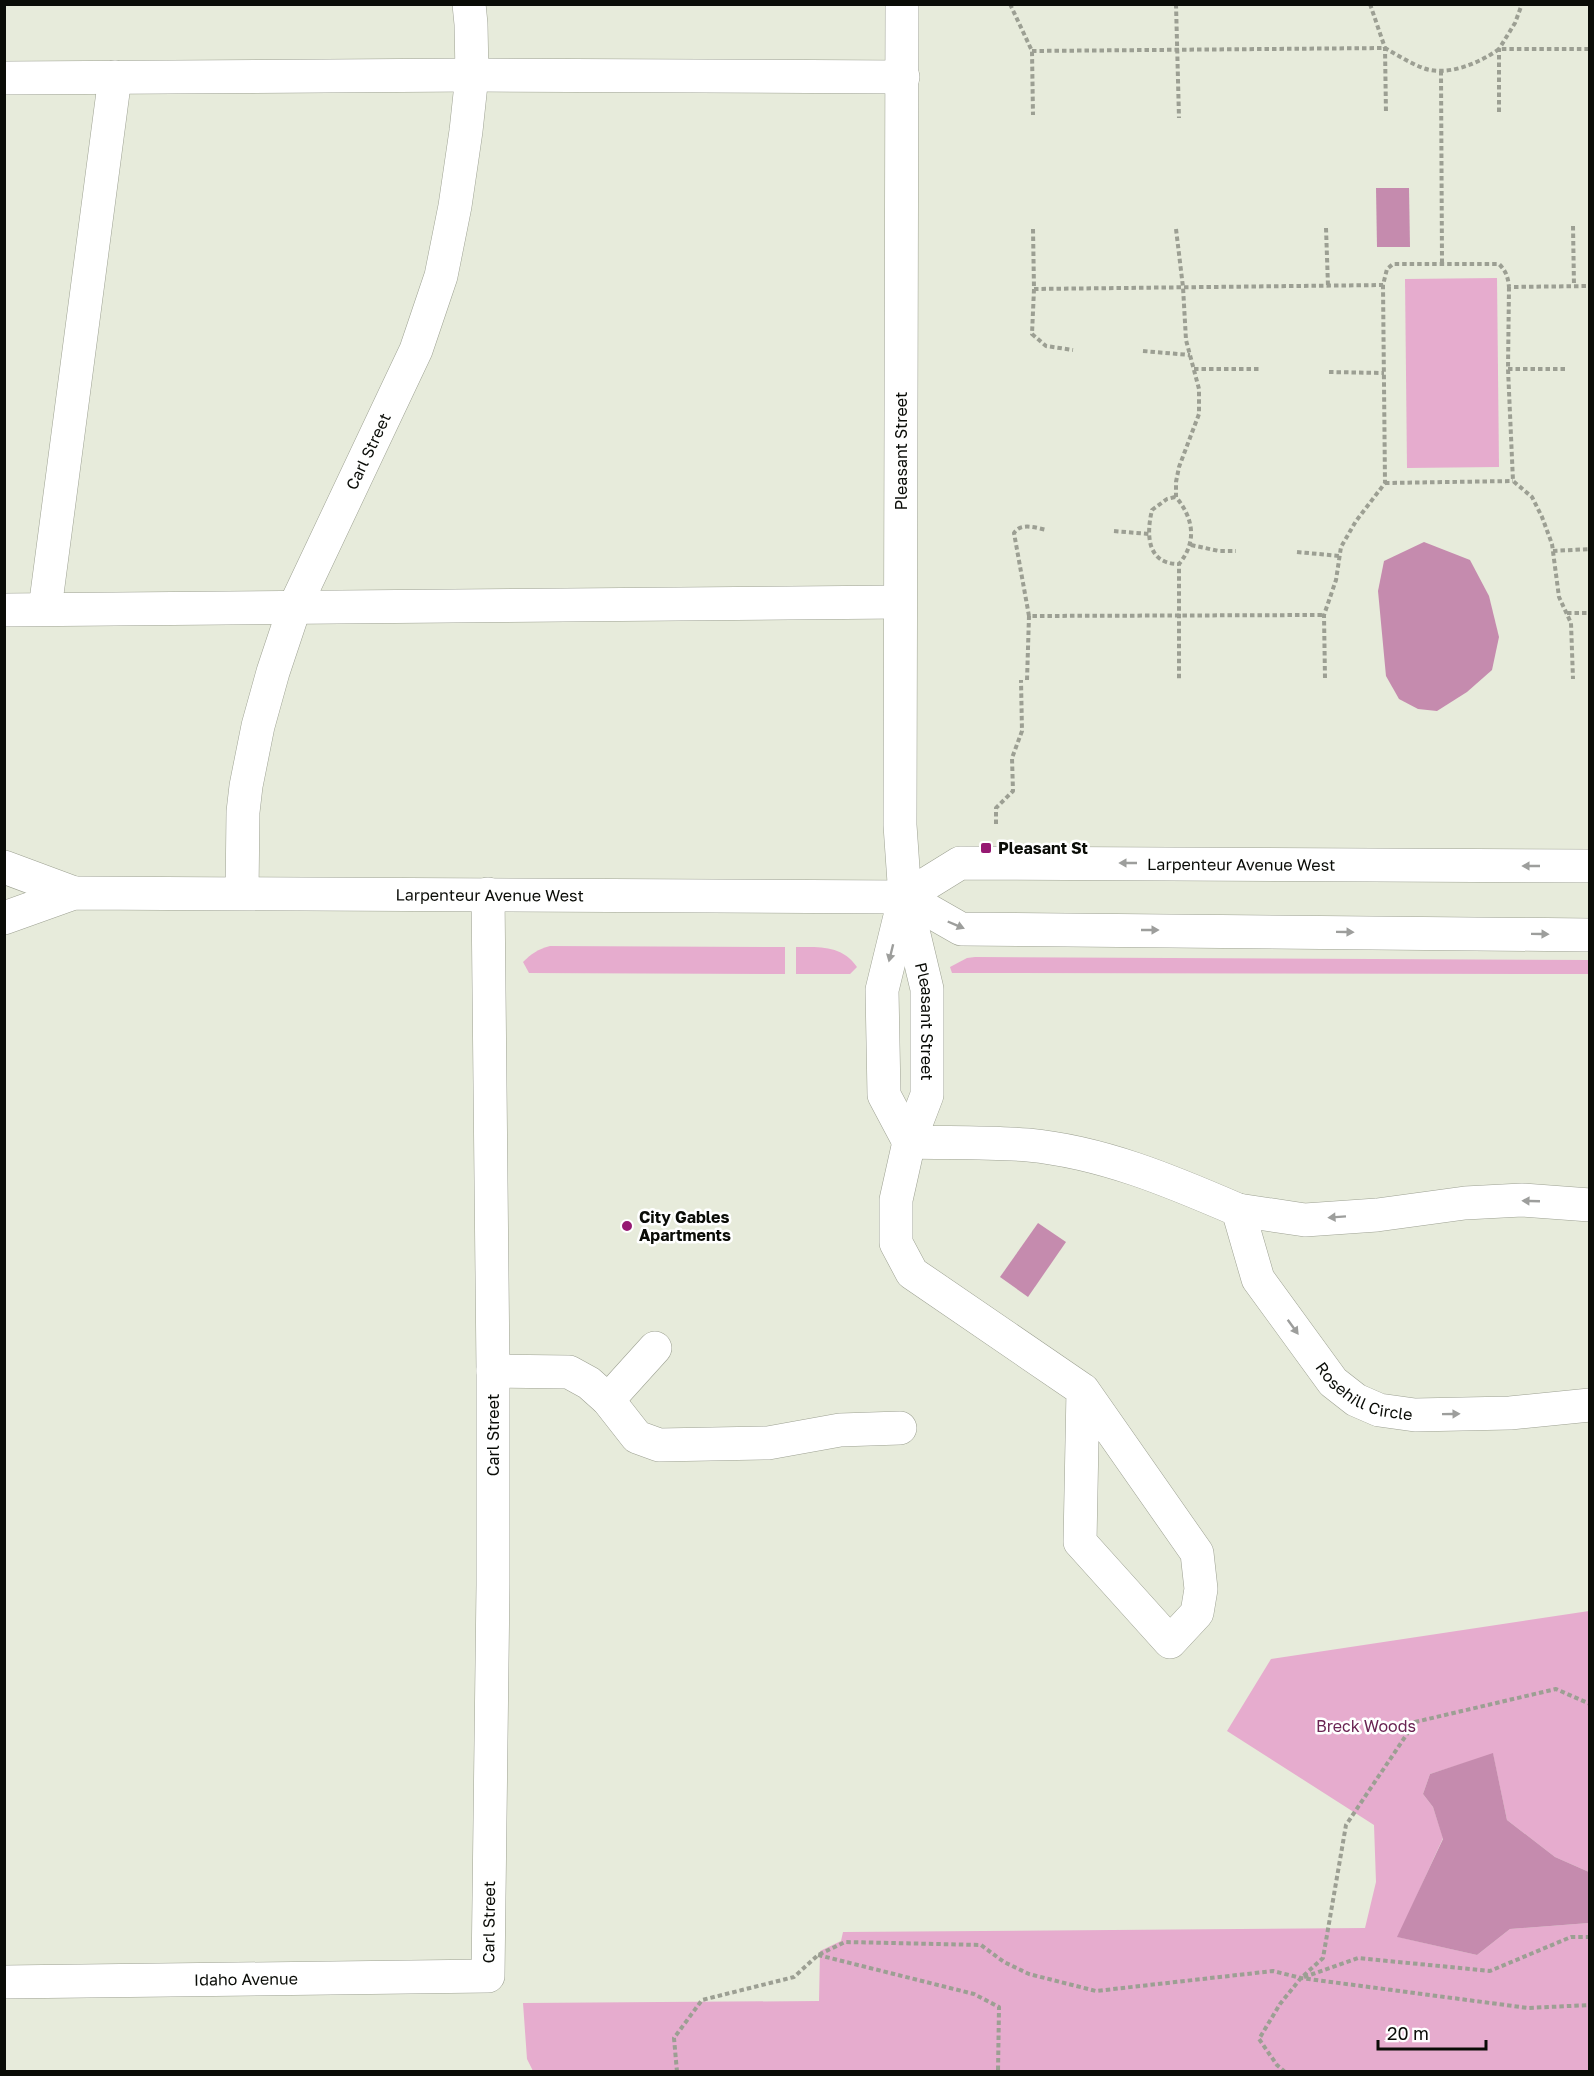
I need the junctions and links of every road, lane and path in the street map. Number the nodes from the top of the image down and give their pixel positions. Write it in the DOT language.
graph roads {
  1 [pos="469,4"];
  2 [pos="902,4"];
  3 [pos="1010,4"];
  4 [pos="1176,4"];
  5 [pos="1370,4"];
  6 [pos="1522,4"];
  7 [pos="1385,48"];
  8 [pos="1590,49"];
  9 [pos="1178,50"];
  10 [pos="1499,50"];
  11 [pos="1032,51"];
  12 [pos="1441,70"];
  13 [pos="472,75"];
  14 [pos="115,77"];
  15 [pos="903,77"];
  16 [pos="4,78"];
  17 [pos="1499,112"];
  18 [pos="1386,114"];
  19 [pos="1033,115"];
  20 [pos="1179,118"];
  21 [pos="1573,226"];
  22 [pos="1326,228"];
  23 [pos="1033,229"];
  24 [pos="1176,229"];
  25 [pos="1442,262"];
  26 [pos="1328,285"];
  27 [pos="1383,285"];
  28 [pos="1574,286"];
  29 [pos="1590,286"];
  30 [pos="1183,287"];
  31 [pos="1509,287"];
  32 [pos="1034,289"];
  33 [pos="1073,350"];
  34 [pos="1143,351"];
  35 [pos="1190,355"];
  36 [pos="1194,369"];
  37 [pos="1259,369"];
  38 [pos="1508,369"];
  39 [pos="1567,369"];
  40 [pos="1329,372"];
  41 [pos="1384,373"];
  42 [pos="1513,481"];
  43 [pos="1385,483"];
  44 [pos="1176,497"];
  45 [pos="1047,530"];
  46 [pos="1114,531"];
  47 [pos="1149,534"];
  48 [pos="1191,544"];
  49 [pos="1590,549"];
  50 [pos="1236,551"];
  51 [pos="1552,551"];
  52 [pos="1297,552"];
  53 [pos="1340,556"];
  54 [pos="1179,564"];
  55 [pos="900,602"];
  56 [pos="296,606"];
  57 [pos="45,609"];
  58 [pos="4,610"];
  59 [pos="1567,613"];
  60 [pos="1590,613"];
  61 [pos="1178,615"];
  62 [pos="1324,615"];
  63 [pos="1029,616"];
  64 [pos="1325,678"];
  65 [pos="1179,679"];
  66 [pos="1573,679"];
  67 [pos="1021,680"];
  68 [pos="1027,680"];
  69 [pos="996,824"];
  70 [pos="1590,866"];
  71 [pos="4,867"];
  72 [pos="74,893"];
  73 [pos="242,893"];
  74 [pos="488,894"];
  75 [pos="905,897"];
  76 [pos="4,918"];
  77 [pos="1590,935"];
  78 [pos="909,1142"];
  79 [pos="1590,1204"];
  80 [pos="1238,1210"];
  81 [pos="655,1348"];
  82 [pos="493,1371"];
  83 [pos="1083,1390"];
  84 [pos="608,1400"];
  85 [pos="1590,1405"];
  86 [pos="900,1428"];
  87 [pos="1590,1704"];
  88 [pos="1590,1937"];
  89 [pos="818,1955"];
  90 [pos="488,1976"];
  91 [pos="1301,1978"];
  92 [pos="4,1982"];
  93 [pos="1590,2005"];
  94 [pos="677,2072"];
  95 [pos="998,2072"];
  96 [pos="1285,2072"];
  1 -- 13 [label="street, Carl Street"];
  2 -- 15 [label="street, Pleasant Street"];
  3 -- 11 [label="path"];
  4 -- 9 [label="path"];
  5 -- 7 [label="path"];
  6 -- 10 [label="path"];
  7 -- 9 [label="path"];
  7 -- 12 [label="path"];
  7 -- 18 [label="path"];
  8 -- 10 [label="path"];
  9 -- 11 [label="path"];
  9 -- 20 [label="path"];
  10 -- 12 [label="path"];
  10 -- 17 [label="path"];
  11 -- 19 [label="path"];
  12 -- 25 [label="path"];
  13 -- 14 [label="street"];
  13 -- 15 [label="street"];
  13 -- 56 [label="street, Carl Street"];
  14 -- 16 [label="street"];
  14 -- 57 [label="street"];
  15 -- 55 [label="street, Pleasant Street"];
  21 -- 28 [label="path"];
  22 -- 26 [label="path"];
  23 -- 32 [label="path"];
  24 -- 30 [label="path"];
  25 -- 27 [label="path"];
  25 -- 31 [label="path"];
  26 -- 27 [label="path"];
  26 -- 30 [label="path"];
  27 -- 41 [label="path"];
  28 -- 29 [label="path"];
  28 -- 31 [label="path"];
  30 -- 32 [label="path"];
  30 -- 35 [label="path"];
  31 -- 38 [label="path"];
  32 -- 33 [label="path"];
  34 -- 35 [label="path"];
  35 -- 36 [label="path"];
  36 -- 37 [label="path"];
  36 -- 44 [label="path"];
  38 -- 39 [label="path"];
  38 -- 42 [label="path"];
  40 -- 41 [label="path"];
  41 -- 43 [label="path"];
  42 -- 43 [label="path"];
  42 -- 51 [label="path"];
  43 -- 53 [label="path"];
  44 -- 47 [label="path"];
  44 -- 48 [label="path"];
  45 -- 63 [label="path"];
  46 -- 47 [label="path"];
  47 -- 54 [label="path"];
  48 -- 50 [label="path"];
  48 -- 54 [label="path"];
  49 -- 51 [label="path"];
  51 -- 59 [label="path"];
  52 -- 53 [label="path"];
  53 -- 62 [label="path"];
  54 -- 61 [label="path"];
  55 -- 56 [label="street"];
  55 -- 75 [label="street, Pleasant Street"];
  56 -- 57 [label="street"];
  56 -- 73 [label="street, Carl Street"];
  57 -- 58 [label="street"];
  59 -- 60 [label="path"];
  59 -- 66 [label="path"];
  61 -- 62 [label="path"];
  61 -- 63 [label="path"];
  61 -- 65 [label="path"];
  62 -- 64 [label="path"];
  63 -- 68 [label="path"];
  67 -- 69 [label="path"];
  70 -- 75 [label="street, Larpenteur Avenue West, one-way"];
  71 -- 72 [label="street, Larpenteur Avenue West"];
  72 -- 73 [label="street, Larpenteur Avenue West"];
  72 -- 76 [label="street, Larpenteur Avenue West"];
  73 -- 74 [label="street, Larpenteur Avenue West"];
  74 -- 75 [label="street, Larpenteur Avenue West"];
  74 -- 82 [label="street, Carl Street"];
  75 -- 77 [label="street, Larpenteur Avenue West, one-way"];
  75 -- 78 [label="street, Pleasant Street"];
  75 -- 78 [label="street, Pleasant Street, one-way"];
  78 -- 80 [label="street"];
  78 -- 83 [label="street"];
  79 -- 80 [label="street, one-way"];
  80 -- 85 [label="street, Rosehill Circle, one-way"];
  81 -- 84 [label="street"];
  82 -- 84 [label="street"];
  82 -- 90 [label="street, Carl Street"];
  83 -- 83 [label="street"];
  84 -- 86 [label="street"];
  87 -- 91 [label="path"];
  88 -- 91 [label="path"];
  89 -- 91 [label="path"];
  89 -- 94 [label="path"];
  89 -- 95 [label="path"];
  90 -- 92 [label="street, Idaho Avenue"];
  91 -- 93 [label="path"];
  91 -- 96 [label="path"];
}
